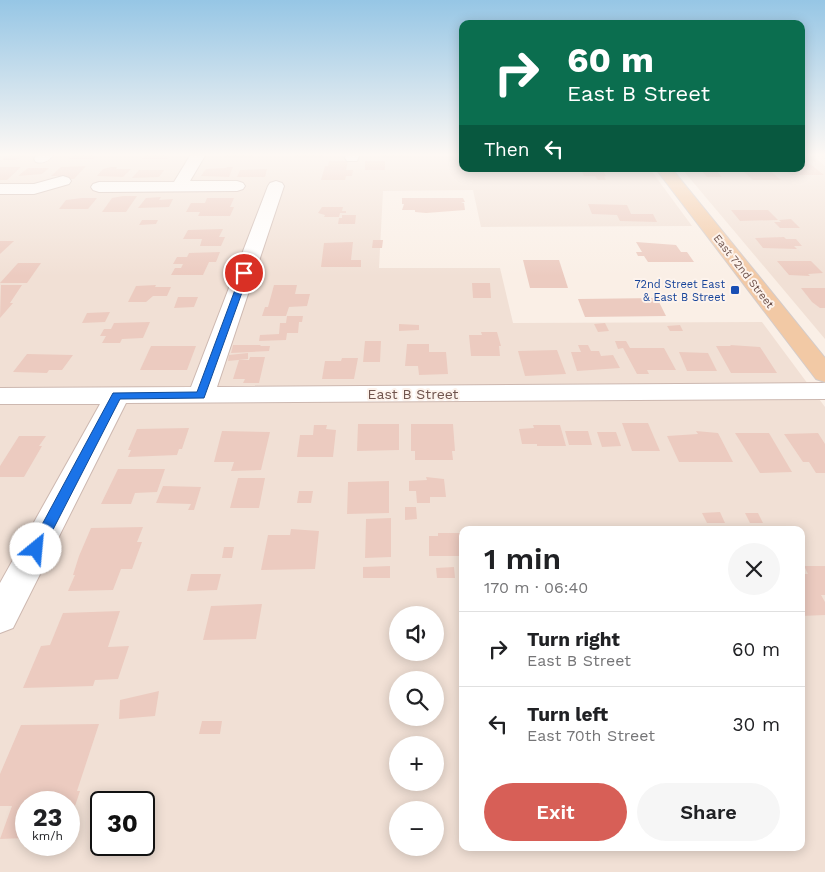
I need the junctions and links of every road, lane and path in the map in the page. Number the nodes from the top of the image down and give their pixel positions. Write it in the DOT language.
graph roads {
  1 [pos="273,195"];
  2 [pos="684,195"];
  3 [pos="825,374"];
  4 [pos="825,392"];
  5 [pos="201,395"];
  6 [pos="0,396"];
  7 [pos="117,396"];
  8 [pos="0,617"];
  1 -- 5 [label="street"];
  2 -- 3 [label="main road, East 72nd Street"];
  4 -- 5 [label="street, East B Street"];
  5 -- 7 [label="street, East B Street"];
  6 -- 7 [label="street, East B Street"];
  7 -- 8 [label="street"];
}
